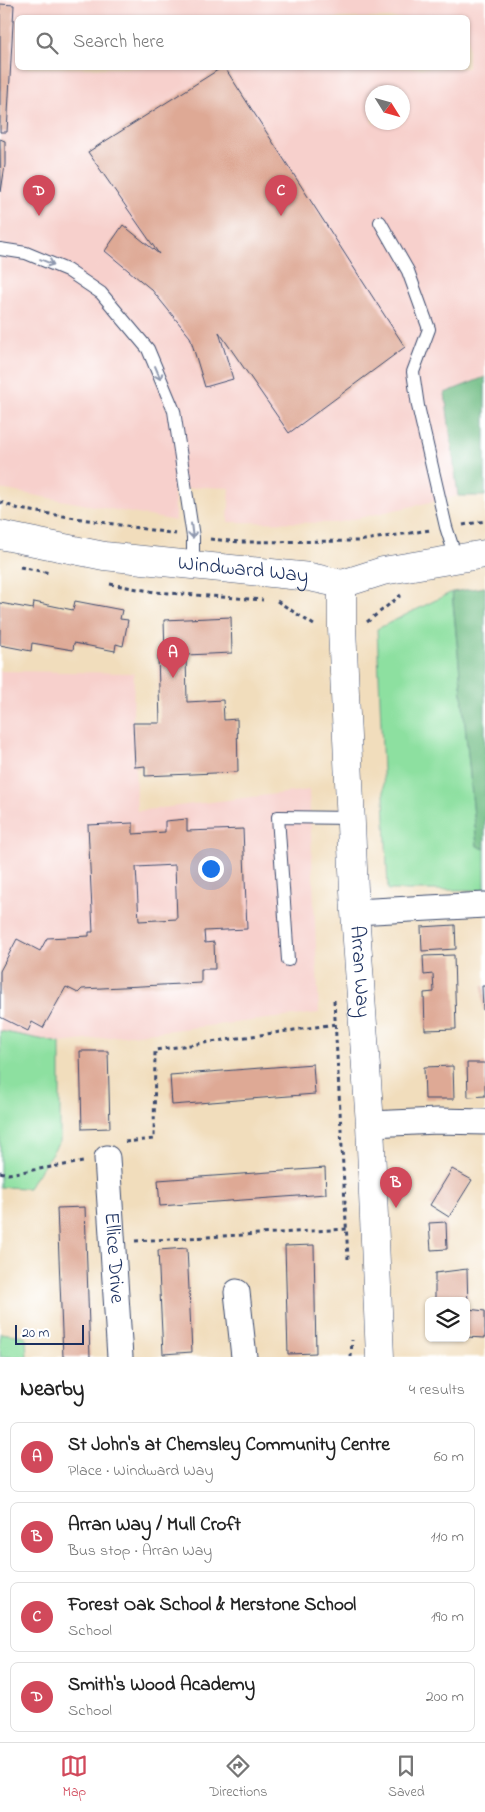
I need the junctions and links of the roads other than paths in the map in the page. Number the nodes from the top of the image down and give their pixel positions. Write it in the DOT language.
graph roads {
  1 [pos="380,222"];
  2 [pos="0,249"];
  3 [pos="0,535"];
  4 [pos="485,554"];
  5 [pos="456,558"];
  6 [pos="192,565"];
  7 [pos="342,584"];
  8 [pos="351,818"];
  9 [pos="485,905"];
  10 [pos="355,912"];
  11 [pos="288,960"];
  12 [pos="485,1122"];
  13 [pos="370,1124"];
  14 [pos="107,1158"];
  15 [pos="236,1292"];
  16 [pos="120,1357"];
  17 [pos="244,1357"];
  18 [pos="380,1357"];
  1 -- 5 [label="lane"];
  2 -- 6 [label="lane, one-way"];
  3 -- 6 [label="street, Windward Way"];
  4 -- 5 [label="street, Windward Way"];
  5 -- 7 [label="street, Windward Way"];
  6 -- 7 [label="street, Windward Way"];
  7 -- 8 [label="street, Arran Way"];
  8 -- 10 [label="street, Arran Way"];
  8 -- 11 [label="lane"];
  9 -- 10 [label="street"];
  10 -- 13 [label="street, Arran Way"];
  12 -- 13 [label="street"];
  13 -- 18 [label="street, Arran Way"];
  14 -- 16 [label="street, Ellice Drive"];
  15 -- 17 [label="street"];
}
